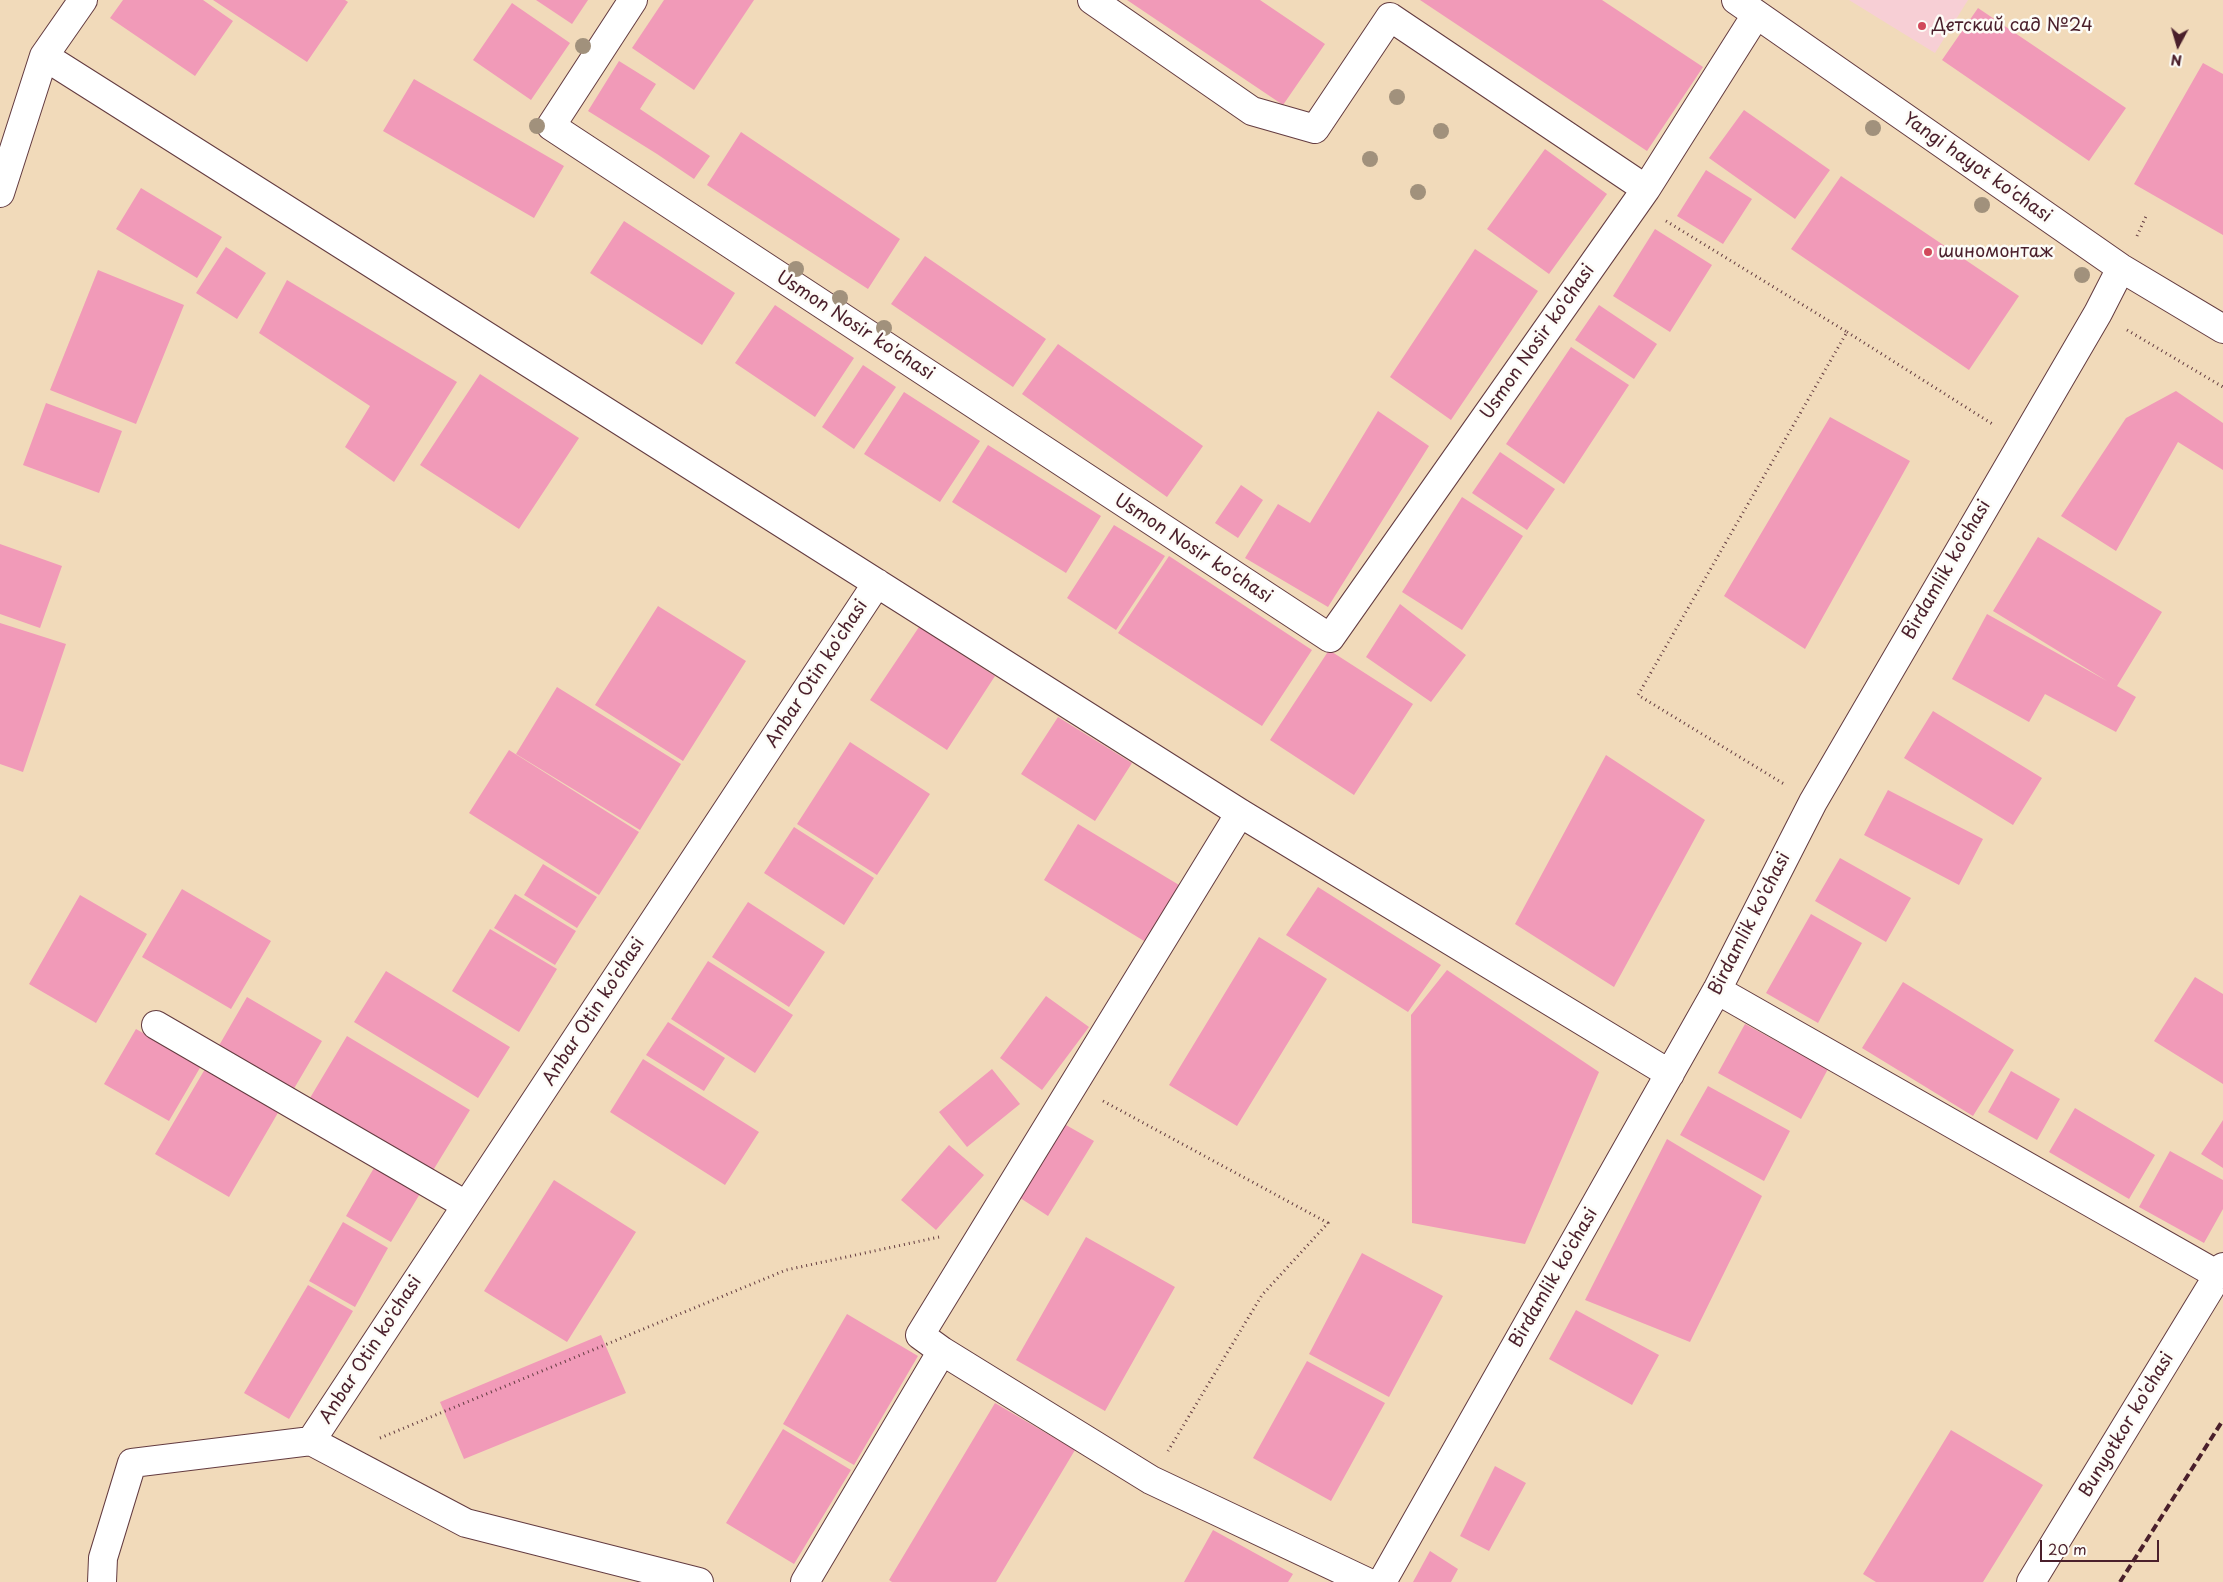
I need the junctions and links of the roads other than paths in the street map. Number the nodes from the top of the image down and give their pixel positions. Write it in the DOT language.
graph roads {
  1 [pos="83,0"];
  2 [pos="633,0"];
  3 [pos="1092,0"];
  4 [pos="1746,7"];
  5 [pos="44,56"];
  6 [pos="0,193"];
  7 [pos="1641,195"];
  8 [pos="2121,268"];
  9 [pos="2223,328"];
  10 [pos="877,583"];
  11 [pos="1240,813"];
  12 [pos="1717,990"];
  13 [pos="156,1025"];
  14 [pos="1670,1074"];
  15 [pos="466,1205"];
  16 [pos="2221,1271"];
  17 [pos="942,1352"];
  18 [pos="311,1441"];
  19 [pos="102,1582"];
  20 [pos="699,1582"];
  21 [pos="806,1582"];
  22 [pos="1367,1582"];
  23 [pos="1382,1582"];
  24 [pos="2031,1582"];
  1 -- 5 [label="street"];
  2 -- 7 [label="street, Usmon Nosir ko'chasi"];
  3 -- 7 [label="street"];
  4 -- 7 [label="street, Usmon Nosir ko'chasi"];
  4 -- 8 [label="street, Yangi hayot ko'chasi"];
  5 -- 6 [label="street"];
  5 -- 10 [label="street"];
  8 -- 9 [label="street, Yangi hayot ko'chasi"];
  8 -- 12 [label="street, Birdamlik ko'chasi"];
  10 -- 11 [label="street"];
  10 -- 15 [label="street, Anbar Otin ko'chasi"];
  11 -- 14 [label="street"];
  11 -- 17 [label="street"];
  12 -- 14 [label="street, Birdamlik ko'chasi"];
  12 -- 16 [label="street"];
  13 -- 15 [label="street"];
  14 -- 23 [label="street, Birdamlik ko'chasi"];
  15 -- 18 [label="street, Anbar Otin ko'chasi"];
  16 -- 24 [label="street, Bunyotkor ko'chasi"];
  17 -- 21 [label="street"];
  17 -- 22 [label="street"];
  18 -- 19 [label="street"];
  18 -- 20 [label="street"];
}
